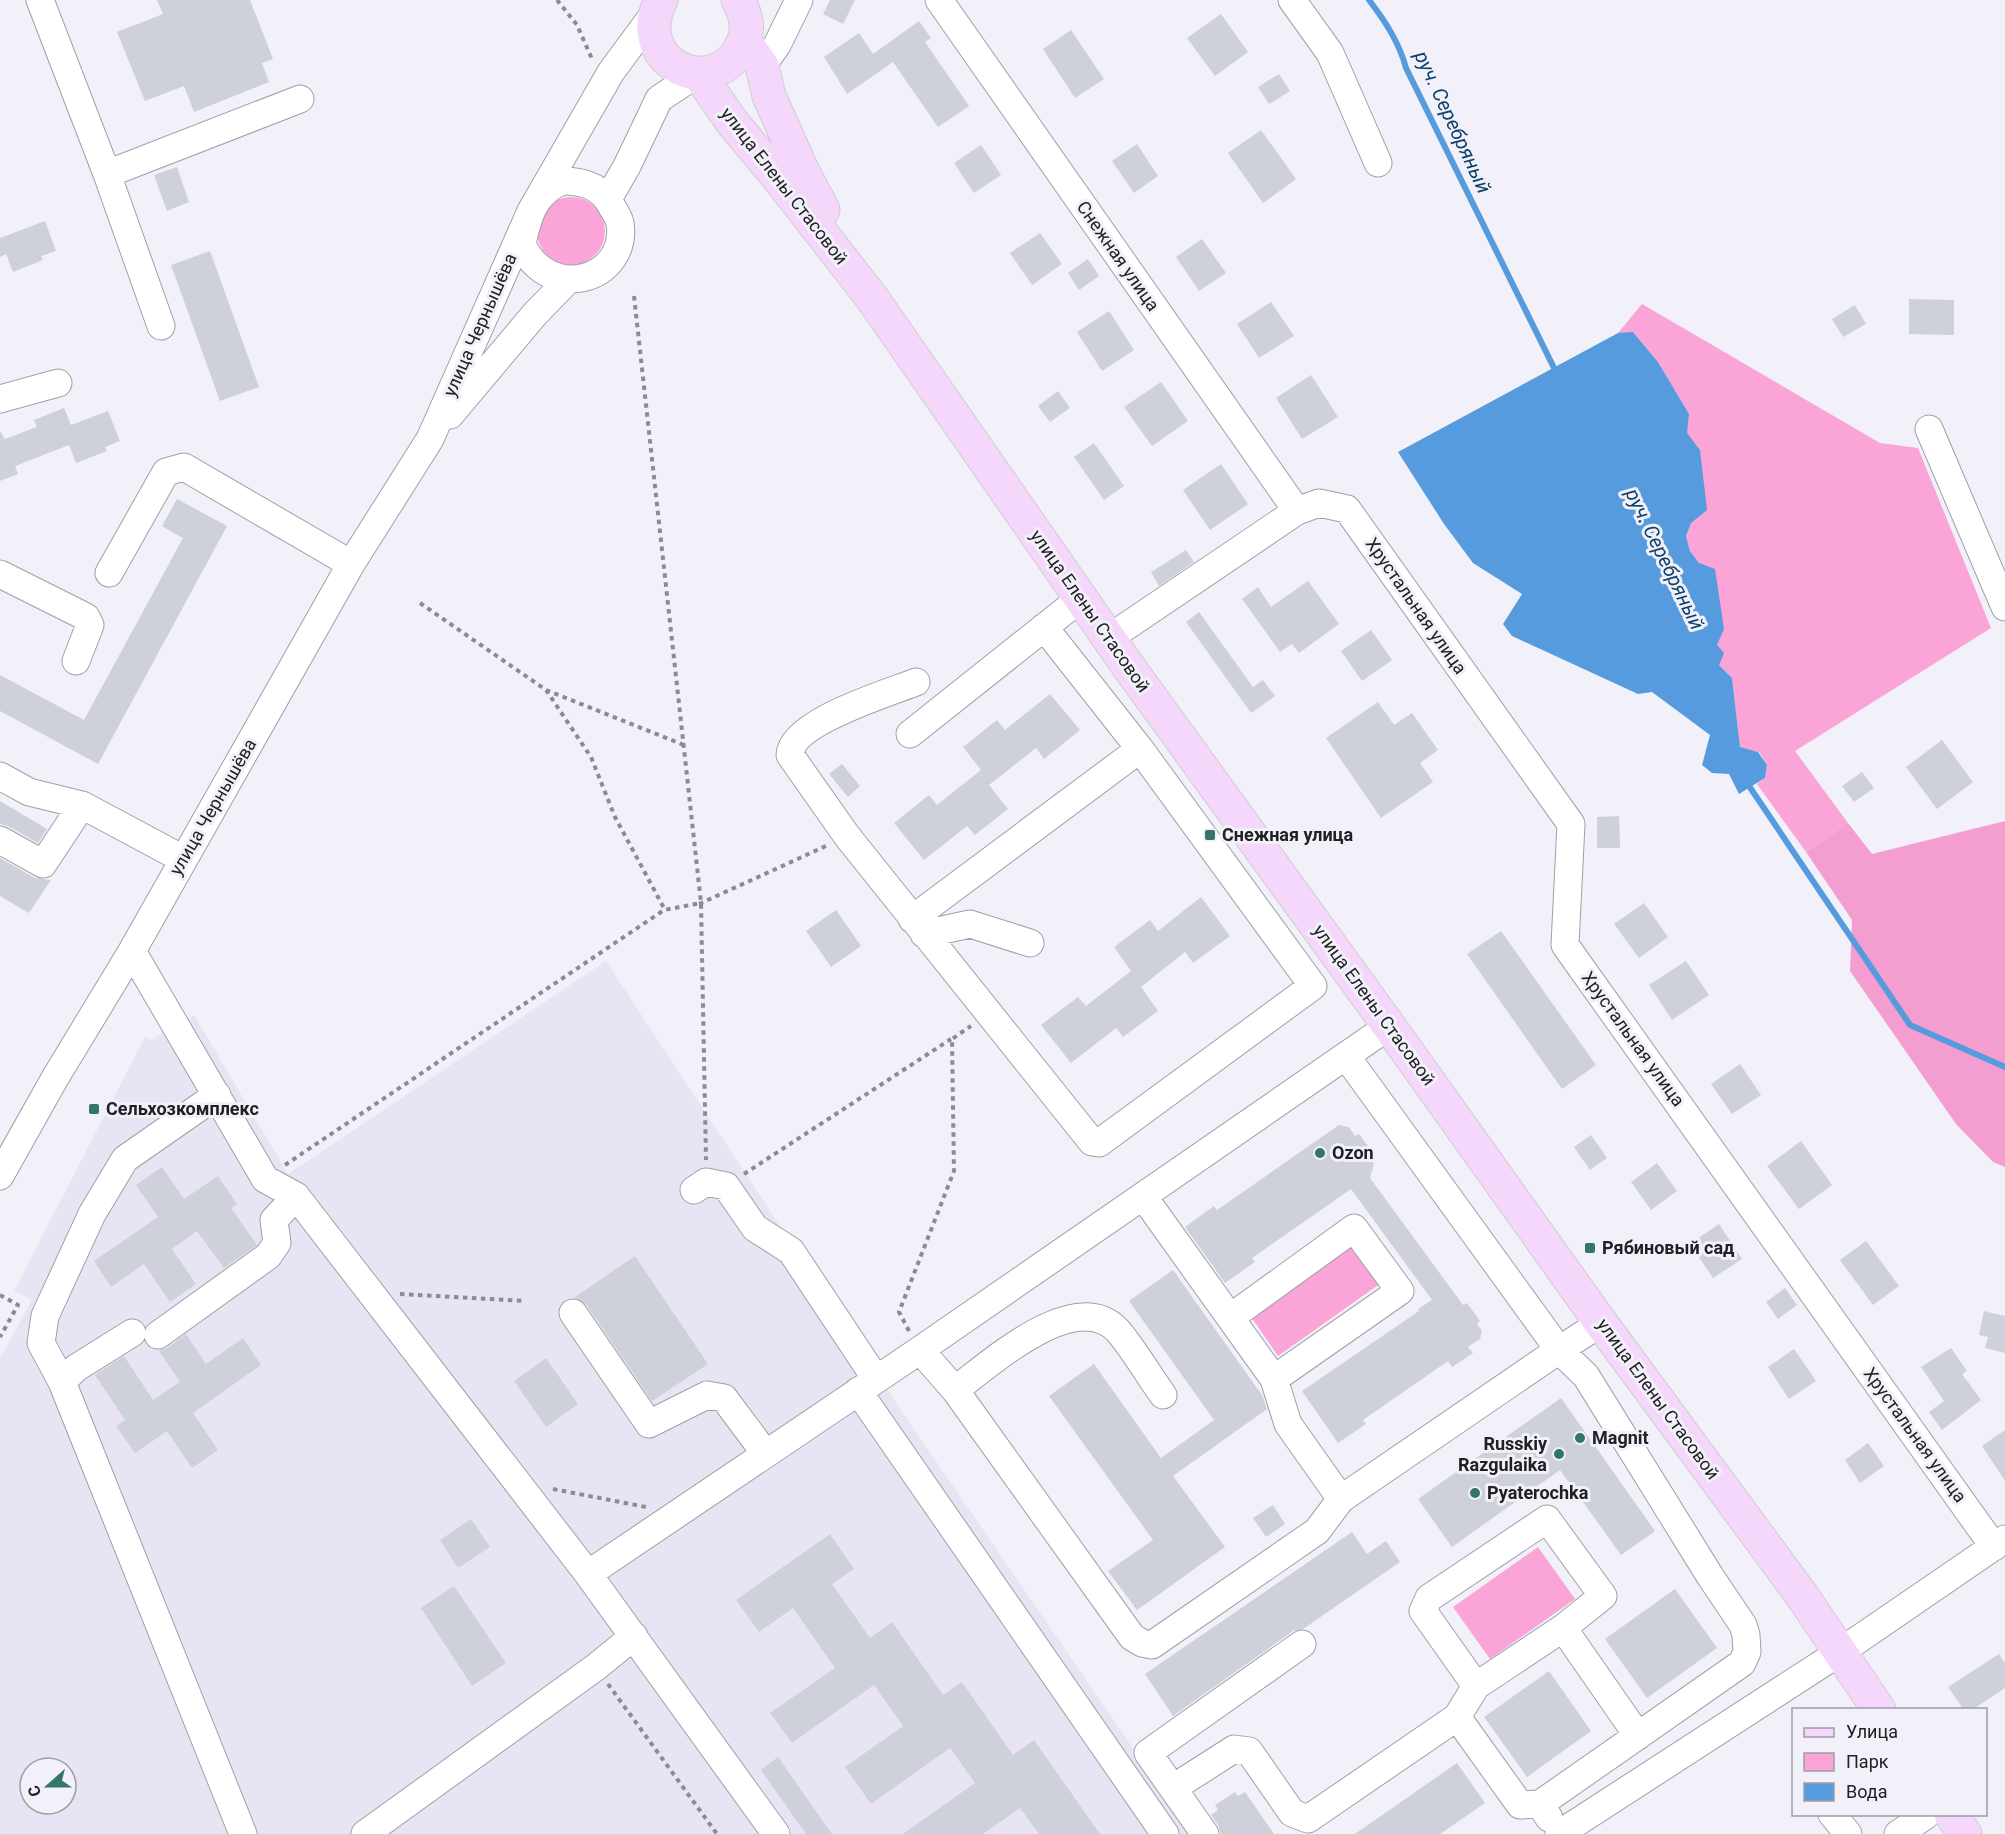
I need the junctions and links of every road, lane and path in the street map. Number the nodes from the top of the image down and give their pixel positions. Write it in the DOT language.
graph roads {
  1 [pos="40,0"];
  2 [pos="557,0"];
  3 [pos="738,0"];
  4 [pos="799,0"];
  5 [pos="939,0"];
  6 [pos="1292,0"];
  7 [pos="655,4"];
  8 [pos="753,53"];
  9 [pos="594,63"];
  10 [pos="698,73"];
  11 [pos="300,99"];
  12 [pos="1378,163"];
  13 [pos="107,174"];
  14 [pos="608,199"];
  15 [pos="531,211"];
  16 [pos="569,279"];
  17 [pos="634,296"];
  18 [pos="872,298"];
  19 [pos="161,326"];
  20 [pos="58,383"];
  21 [pos="0,399"];
  22 [pos="1929,429"];
  23 [pos="430,439"];
  24 [pos="1297,511"];
  25 [pos="351,564"];
  26 [pos="109,573"];
  27 [pos="0,574"];
  28 [pos="1081,598"];
  29 [pos="420,603"];
  30 [pos="2005,607"];
  31 [pos="1044,627"];
  32 [pos="1109,638"];
  33 [pos="76,661"];
  34 [pos="916,682"];
  35 [pos="546,690"];
  36 [pos="910,734"];
  37 [pos="684,746"];
  38 [pos="1140,749"];
  39 [pos="0,768"];
  40 [pos="0,776"];
  41 [pos="29,792"];
  42 [pos="82,805"];
  43 [pos="847,836"];
  44 [pos="0,840"];
  45 [pos="183,859"];
  46 [pos="701,903"];
  47 [pos="664,910"];
  48 [pos="918,926"];
  49 [pos="1030,943"];
  50 [pos="132,951"];
  51 [pos="989,1013"];
  52 [pos="1389,1026"];
  53 [pos="952,1039"];
  54 [pos="1346,1056"];
  55 [pos="217,1095"];
  56 [pos="0,1176"];
  57 [pos="266,1179"];
  58 [pos="708,1186"];
  59 [pos="296,1196"];
  60 [pos="1143,1196"];
  61 [pos="369,1292"];
  62 [pos="0,1295"];
  63 [pos="524,1301"];
  64 [pos="573,1313"];
  65 [pos="1230,1317"];
  66 [pos="1602,1323"];
  67 [pos="0,1337"];
  68 [pos="920,1350"];
  69 [pos="1559,1350"];
  70 [pos="1274,1379"];
  71 [pos="62,1382"];
  72 [pos="867,1385"];
  73 [pos="955,1390"];
  74 [pos="1163,1395"];
  75 [pos="765,1453"];
  76 [pos="519,1483"];
  77 [pos="1341,1499"];
  78 [pos="676,1513"];
  79 [pos="1999,1543"];
  80 [pos="588,1574"];
  81 [pos="1563,1628"];
  82 [pos="634,1636"];
  83 [pos="1302,1644"];
  84 [pos="1840,1652"];
  85 [pos="596,1667"];
  86 [pos="1476,1686"];
  87 [pos="1878,1708"];
  88 [pos="1457,1717"];
  89 [pos="1638,1736"];
  90 [pos="1173,1788"];
  91 [pos="1540,1804"];
  92 [pos="1833,1816"];
  93 [pos="1936,1816"];
  94 [pos="1939,1816"];
  95 [pos="1564,1833"];
  96 [pos="243,1834"];
  97 [pos="365,1834"];
  98 [pos="717,1834"];
  99 [pos="776,1834"];
  100 [pos="1165,1834"];
  101 [pos="1205,1834"];
  102 [pos="1848,1834"];
  103 [pos="1898,1834"];
  104 [pos="1965,1834"];
  1 -- 13 [label="street"];
  2 -- 9 [label="path"];
  3 -- 8 [label="main road, улица Елены Стасовой"];
  4 -- 8 [label="street"];
  5 -- 24 [label="street, Снежная улица"];
  6 -- 12 [label="street"];
  7 -- 10 [label="main road"];
  7 -- 15 [label="street, улица Чернышёва"];
  8 -- 10 [label="main road"];
  8 -- 18 [label="main road, улица Елены Стасовой"];
  10 -- 14 [label="street"];
  10 -- 18 [label="main road, улица Елены Стасовой"];
  11 -- 13 [label="street"];
  13 -- 19 [label="street"];
  14 -- 15 [label="street, улица Чернышёва"];
  14 -- 16 [label="street"];
  15 -- 16 [label="street, улица Чернышёва"];
  15 -- 23 [label="street, улица Чернышёва"];
  16 -- 23 [label="street, улица Чернышёва"];
  17 -- 37 [label="path"];
  18 -- 28 [label="main road, улица Елены Стасовой"];
  20 -- 21 [label="street"];
  22 -- 30 [label="street"];
  23 -- 25 [label="street, улица Чернышёва"];
  24 -- 32 [label="street"];
  24 -- 79 [label="street, Хрустальная улица"];
  25 -- 26 [label="street"];
  25 -- 45 [label="street, улица Чернышёва"];
  27 -- 33 [label="street"];
  28 -- 31 [label="street"];
  28 -- 32 [label="main road, улица Елены Стасовой"];
  29 -- 35 [label="path"];
  31 -- 36 [label="street"];
  31 -- 38 [label="street"];
  32 -- 52 [label="main road, улица Елены Стасовой"];
  34 -- 43 [label="street"];
  35 -- 37 [label="path"];
  35 -- 47 [label="path"];
  37 -- 46 [label="path"];
  38 -- 48 [label="street"];
  38 -- 51 [label="street"];
  39 -- 41 [label="street"];
  40 -- 41 [label="street"];
  41 -- 42 [label="street"];
  42 -- 44 [label="street"];
  42 -- 45 [label="street"];
  43 -- 46 [label="path"];
  43 -- 48 [label="street"];
  45 -- 50 [label="street, улица Чернышёва"];
  46 -- 47 [label="path"];
  46 -- 58 [label="path"];
  47 -- 57 [label="path"];
  48 -- 49 [label="street"];
  48 -- 51 [label="street"];
  50 -- 55 [label="street"];
  50 -- 56 [label="street, улица Чернышёва"];
  51 -- 53 [label="path"];
  52 -- 54 [label="street"];
  52 -- 66 [label="main road, улица Елены Стасовой"];
  53 -- 58 [label="path"];
  53 -- 68 [label="path"];
  54 -- 60 [label="street"];
  54 -- 69 [label="street"];
  55 -- 57 [label="street"];
  55 -- 71 [label="street"];
  57 -- 59 [label="street"];
  58 -- 72 [label="street"];
  59 -- 61 [label="street"];
  59 -- 71 [label="street"];
  60 -- 65 [label="street"];
  60 -- 68 [label="street"];
  61 -- 63 [label="path"];
  61 -- 76 [label="street"];
  62 -- 67 [label="path"];
  64 -- 75 [label="street"];
  65 -- 70 [label="street"];
  65 -- 70 [label="street"];
  66 -- 69 [label="street"];
  66 -- 84 [label="main road, улица Елены Стасовой"];
  68 -- 72 [label="street"];
  68 -- 73 [label="street"];
  69 -- 77 [label="street"];
  69 -- 89 [label="street"];
  70 -- 77 [label="street"];
  71 -- 96 [label="street"];
  72 -- 75 [label="street"];
  72 -- 100 [label="street"];
  73 -- 74 [label="street"];
  73 -- 77 [label="street"];
  75 -- 78 [label="street"];
  76 -- 78 [label="path"];
  76 -- 80 [label="street"];
  78 -- 80 [label="street"];
  79 -- 84 [label="street"];
  80 -- 82 [label="street"];
  81 -- 86 [label="street"];
  81 -- 86 [label="street"];
  81 -- 89 [label="street"];
  82 -- 85 [label="street"];
  82 -- 99 [label="street"];
  83 -- 90 [label="street"];
  84 -- 87 [label="main road, улица Елены Стасовой"];
  84 -- 95 [label="street"];
  85 -- 97 [label="street"];
  85 -- 98 [label="path"];
  86 -- 88 [label="street"];
  88 -- 90 [label="street"];
  88 -- 91 [label="street"];
  89 -- 91 [label="street"];
  90 -- 101 [label="street"];
  91 -- 95 [label="street"];
  92 -- 102 [label="street"];
  93 -- 103 [label="street"];
  94 -- 104 [label="main road"];
}
